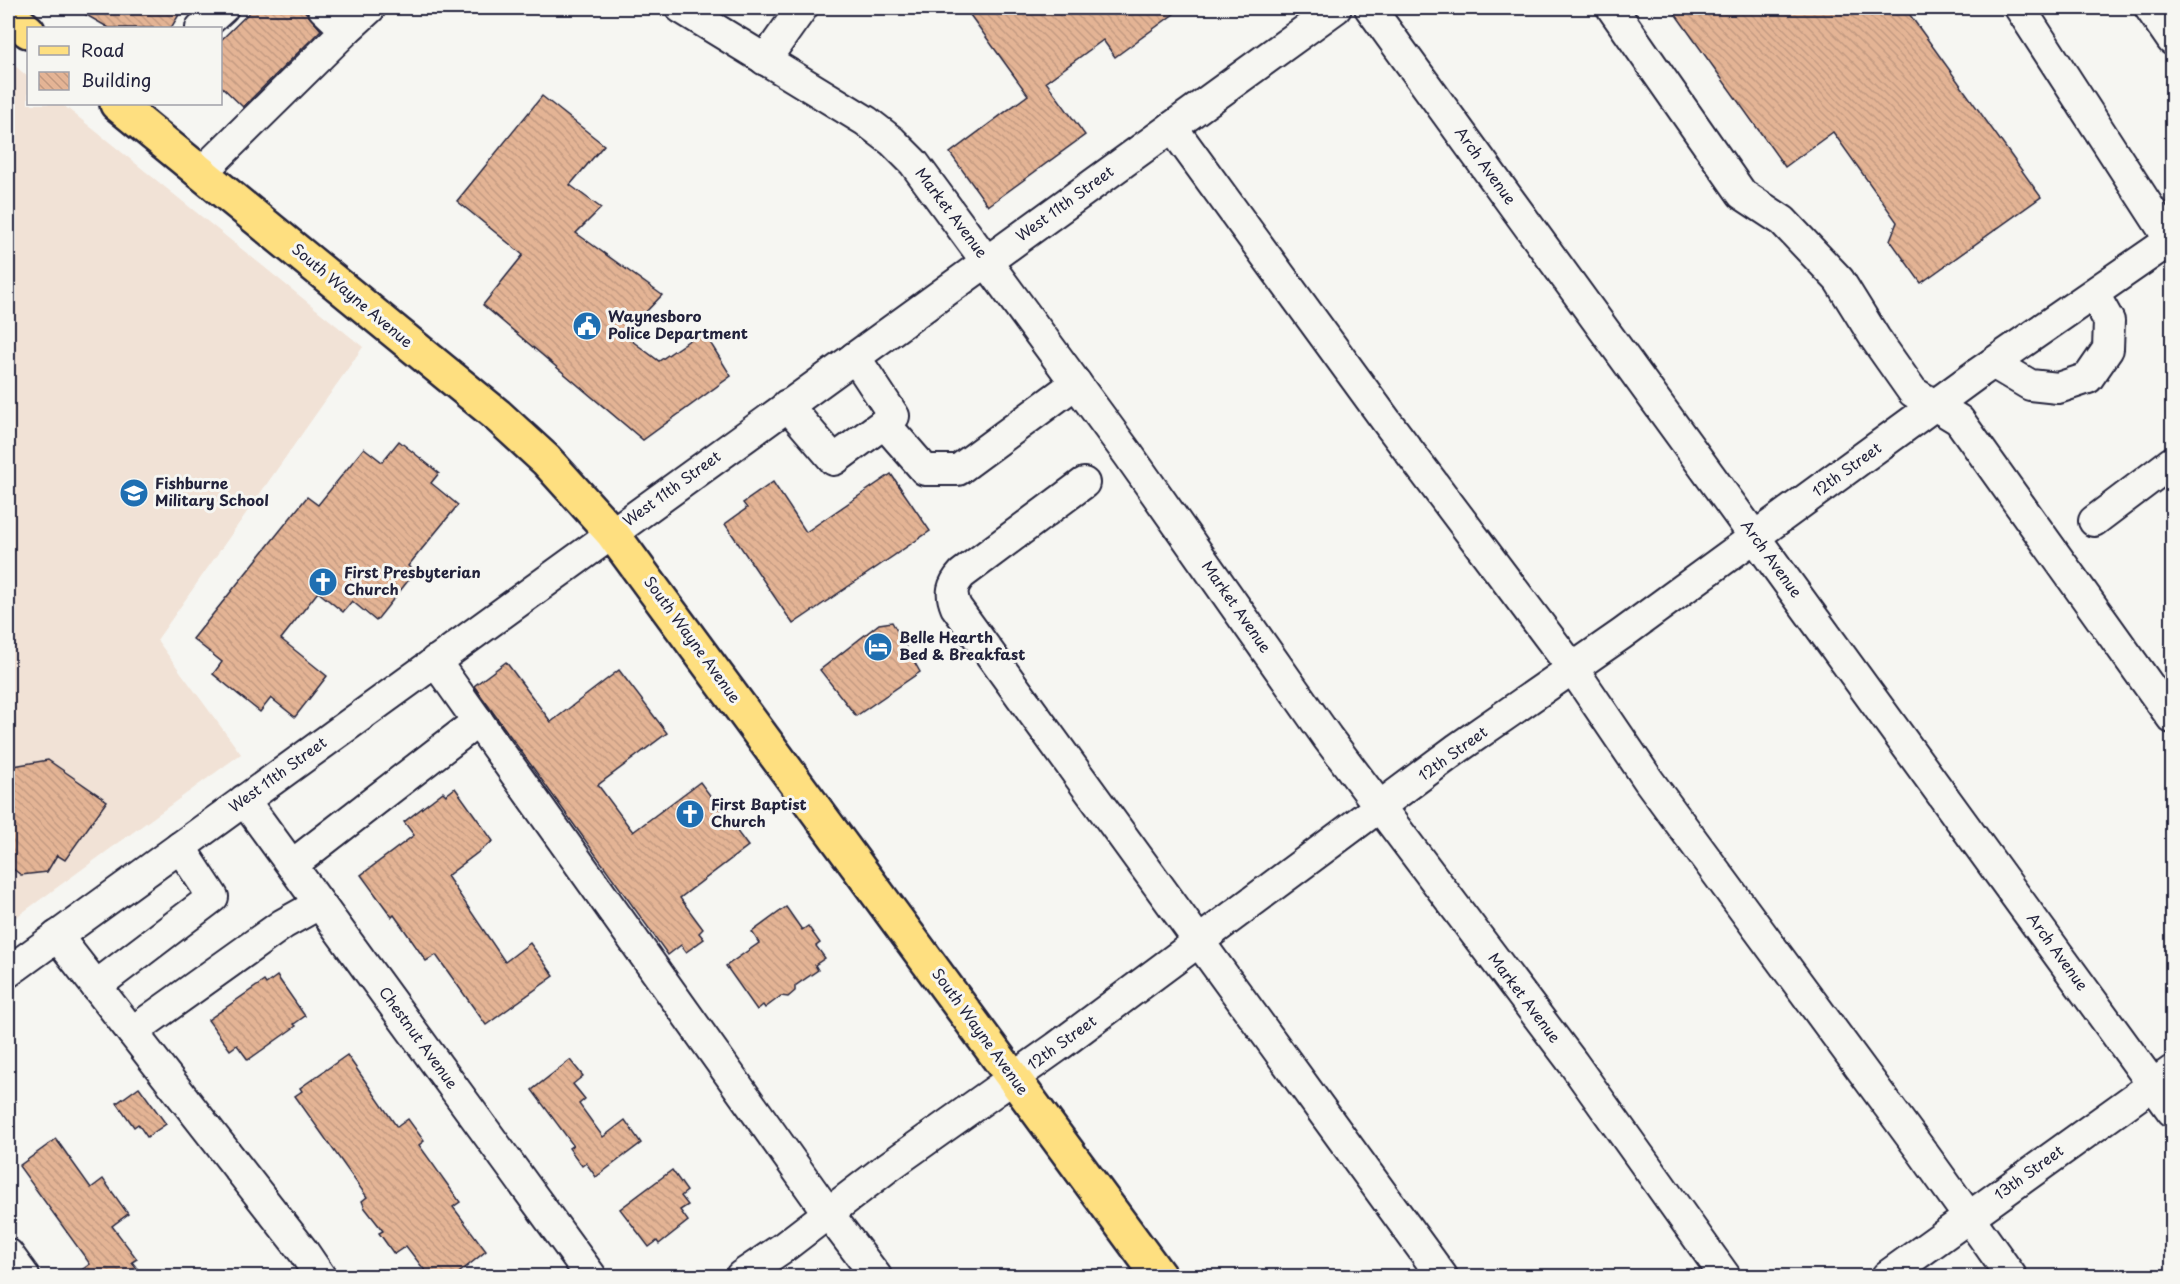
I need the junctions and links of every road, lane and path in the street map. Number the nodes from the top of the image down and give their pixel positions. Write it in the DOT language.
graph roads {
  1 [pos="223,8"];
  2 [pos="323,8"];
  3 [pos="370,8"];
  4 [pos="681,8"];
  5 [pos="802,8"];
  6 [pos="1336,8"];
  7 [pos="1370,8"];
  8 [pos="1612,8"];
  9 [pos="2020,8"];
  10 [pos="2150,8"];
  11 [pos="8,14"];
  12 [pos="202,27"];
  13 [pos="346,30"];
  14 [pos="27,31"];
  15 [pos="2172,40"];
  16 [pos="765,60"];
  17 [pos="120,105"];
  18 [pos="1172,127"];
  19 [pos="202,172"];
  20 [pos="2172,241"];
  21 [pos="987,261"];
  22 [pos="2094,294"];
  23 [pos="855,357"];
  24 [pos="1993,363"];
  25 [pos="1076,382"];
  26 [pos="787,405"];
  27 [pos="1933,406"];
  28 [pos="884,423"];
  29 [pos="2172,462"];
  30 [pos="1084,483"];
  31 [pos="2094,521"];
  32 [pos="612,533"];
  33 [pos="1755,537"];
  34 [pos="435,661"];
  35 [pos="1573,669"];
  36 [pos="2172,718"];
  37 [pos="478,721"];
  38 [pos="244,800"];
  39 [pos="1382,807"];
  40 [pos="180,847"];
  41 [pos="292,865"];
  42 [pos="319,904"];
  43 [pos="57,936"];
  44 [pos="1198,942"];
  45 [pos="8,972"];
  46 [pos="96,986"];
  47 [pos="132,1032"];
  48 [pos="1014,1078"];
  49 [pos="2163,1078"];
  50 [pos="2172,1111"];
  51 [pos="828,1213"];
  52 [pos="1968,1217"];
  53 [pos="8,1254"];
  54 [pos="24,1276"];
  55 [pos="320,1276"];
  56 [pos="591,1276"];
  57 [pos="741,1276"];
  58 [pos="876,1276"];
  59 [pos="1159,1276"];
  60 [pos="1442,1276"];
  61 [pos="1725,1276"];
  62 [pos="1887,1276"];
  63 [pos="2011,1276"];
  1 -- 12 [label="street"];
  2 -- 13 [label="street"];
  3 -- 13 [label="street"];
  4 -- 16 [label="street, Market Avenue"];
  5 -- 16 [label="street"];
  6 -- 18 [label="street, West 11th Street"];
  7 -- 33 [label="street, Arch Avenue"];
  8 -- 27 [label="street"];
  9 -- 20 [label="street"];
  10 -- 15 [label="street"];
  11 -- 14 [label="main road"];
  13 -- 19 [label="street"];
  16 -- 21 [label="street, Market Avenue"];
  17 -- 19 [label="main road, South Wayne Avenue"];
  18 -- 21 [label="street, West 11th Street"];
  18 -- 35 [label="street"];
  19 -- 32 [label="main road, South Wayne Avenue"];
  20 -- 22 [label="street, 12th Street"];
  21 -- 23 [label="street, West 11th Street"];
  21 -- 25 [label="street, Market Avenue"];
  22 -- 24 [label="street, 12th Street"];
  22 -- 24 [label="street"];
  23 -- 26 [label="street, West 11th Street"];
  23 -- 28 [label="street"];
  24 -- 27 [label="street, 12th Street"];
  25 -- 28 [label="street"];
  25 -- 39 [label="street, Market Avenue"];
  26 -- 28 [label="street"];
  26 -- 32 [label="street, West 11th Street"];
  27 -- 33 [label="street, 12th Street"];
  27 -- 36 [label="street"];
  29 -- 31 [label="street"];
  30 -- 44 [label="street"];
  32 -- 34 [label="street, West 11th Street"];
  32 -- 48 [label="main road, South Wayne Avenue"];
  33 -- 35 [label="street, 12th Street"];
  33 -- 49 [label="street, Arch Avenue"];
  34 -- 37 [label="street"];
  34 -- 38 [label="street, West 11th Street"];
  35 -- 39 [label="street, 12th Street"];
  35 -- 52 [label="street"];
  37 -- 41 [label="street"];
  37 -- 51 [label="street"];
  38 -- 40 [label="street, West 11th Street"];
  38 -- 41 [label="street, Chestnut Avenue"];
  39 -- 44 [label="street, 12th Street"];
  39 -- 61 [label="street, Market Avenue"];
  40 -- 43 [label="street, West 11th Street"];
  40 -- 46 [label="street"];
  41 -- 42 [label="street, Chestnut Avenue"];
  42 -- 47 [label="street"];
  42 -- 56 [label="street, Chestnut Avenue"];
  43 -- 45 [label="street, West 11th Street"];
  43 -- 46 [label="street"];
  44 -- 48 [label="street, 12th Street"];
  44 -- 60 [label="street"];
  46 -- 47 [label="street"];
  47 -- 55 [label="street"];
  48 -- 51 [label="street, 12th Street"];
  48 -- 59 [label="main road, South Wayne Avenue"];
  49 -- 50 [label="street, Arch Avenue"];
  49 -- 52 [label="street, 13th Street"];
  51 -- 57 [label="street, 12th Street"];
  51 -- 58 [label="street"];
  52 -- 62 [label="street, 13th Street"];
  52 -- 63 [label="street"];
  53 -- 54 [label="street"];
}
